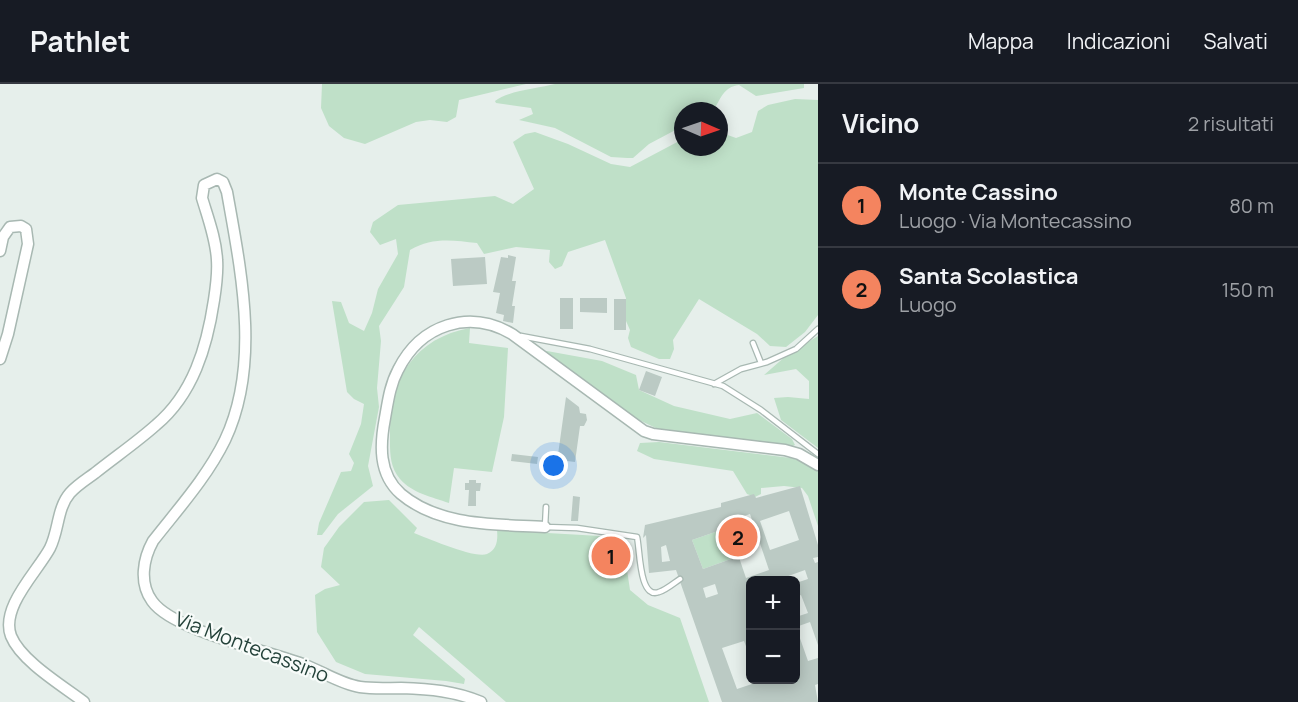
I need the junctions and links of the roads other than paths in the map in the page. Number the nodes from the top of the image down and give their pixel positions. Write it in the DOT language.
graph roads {
  1 [pos="0,251"];
  2 [pos="818,328"];
  3 [pos="512,334"];
  4 [pos="753,343"];
  5 [pos="0,359"];
  6 [pos="760,363"];
  7 [pos="714,384"];
  8 [pos="818,454"];
  9 [pos="818,465"];
  10 [pos="546,507"];
  11 [pos="545,527"];
  12 [pos="680,579"];
  13 [pos="84,702"];
  14 [pos="481,702"];
  1 -- 5 [label="street"];
  2 -- 6 [label="lane"];
  3 -- 7 [label="lane"];
  3 -- 9 [label="street"];
  3 -- 11 [label="street"];
  4 -- 6 [label="lane"];
  6 -- 7 [label="lane"];
  7 -- 8 [label="lane"];
  10 -- 11 [label="lane"];
  11 -- 12 [label="lane"];
  13 -- 14 [label="street, Via Montecassino"];
}
